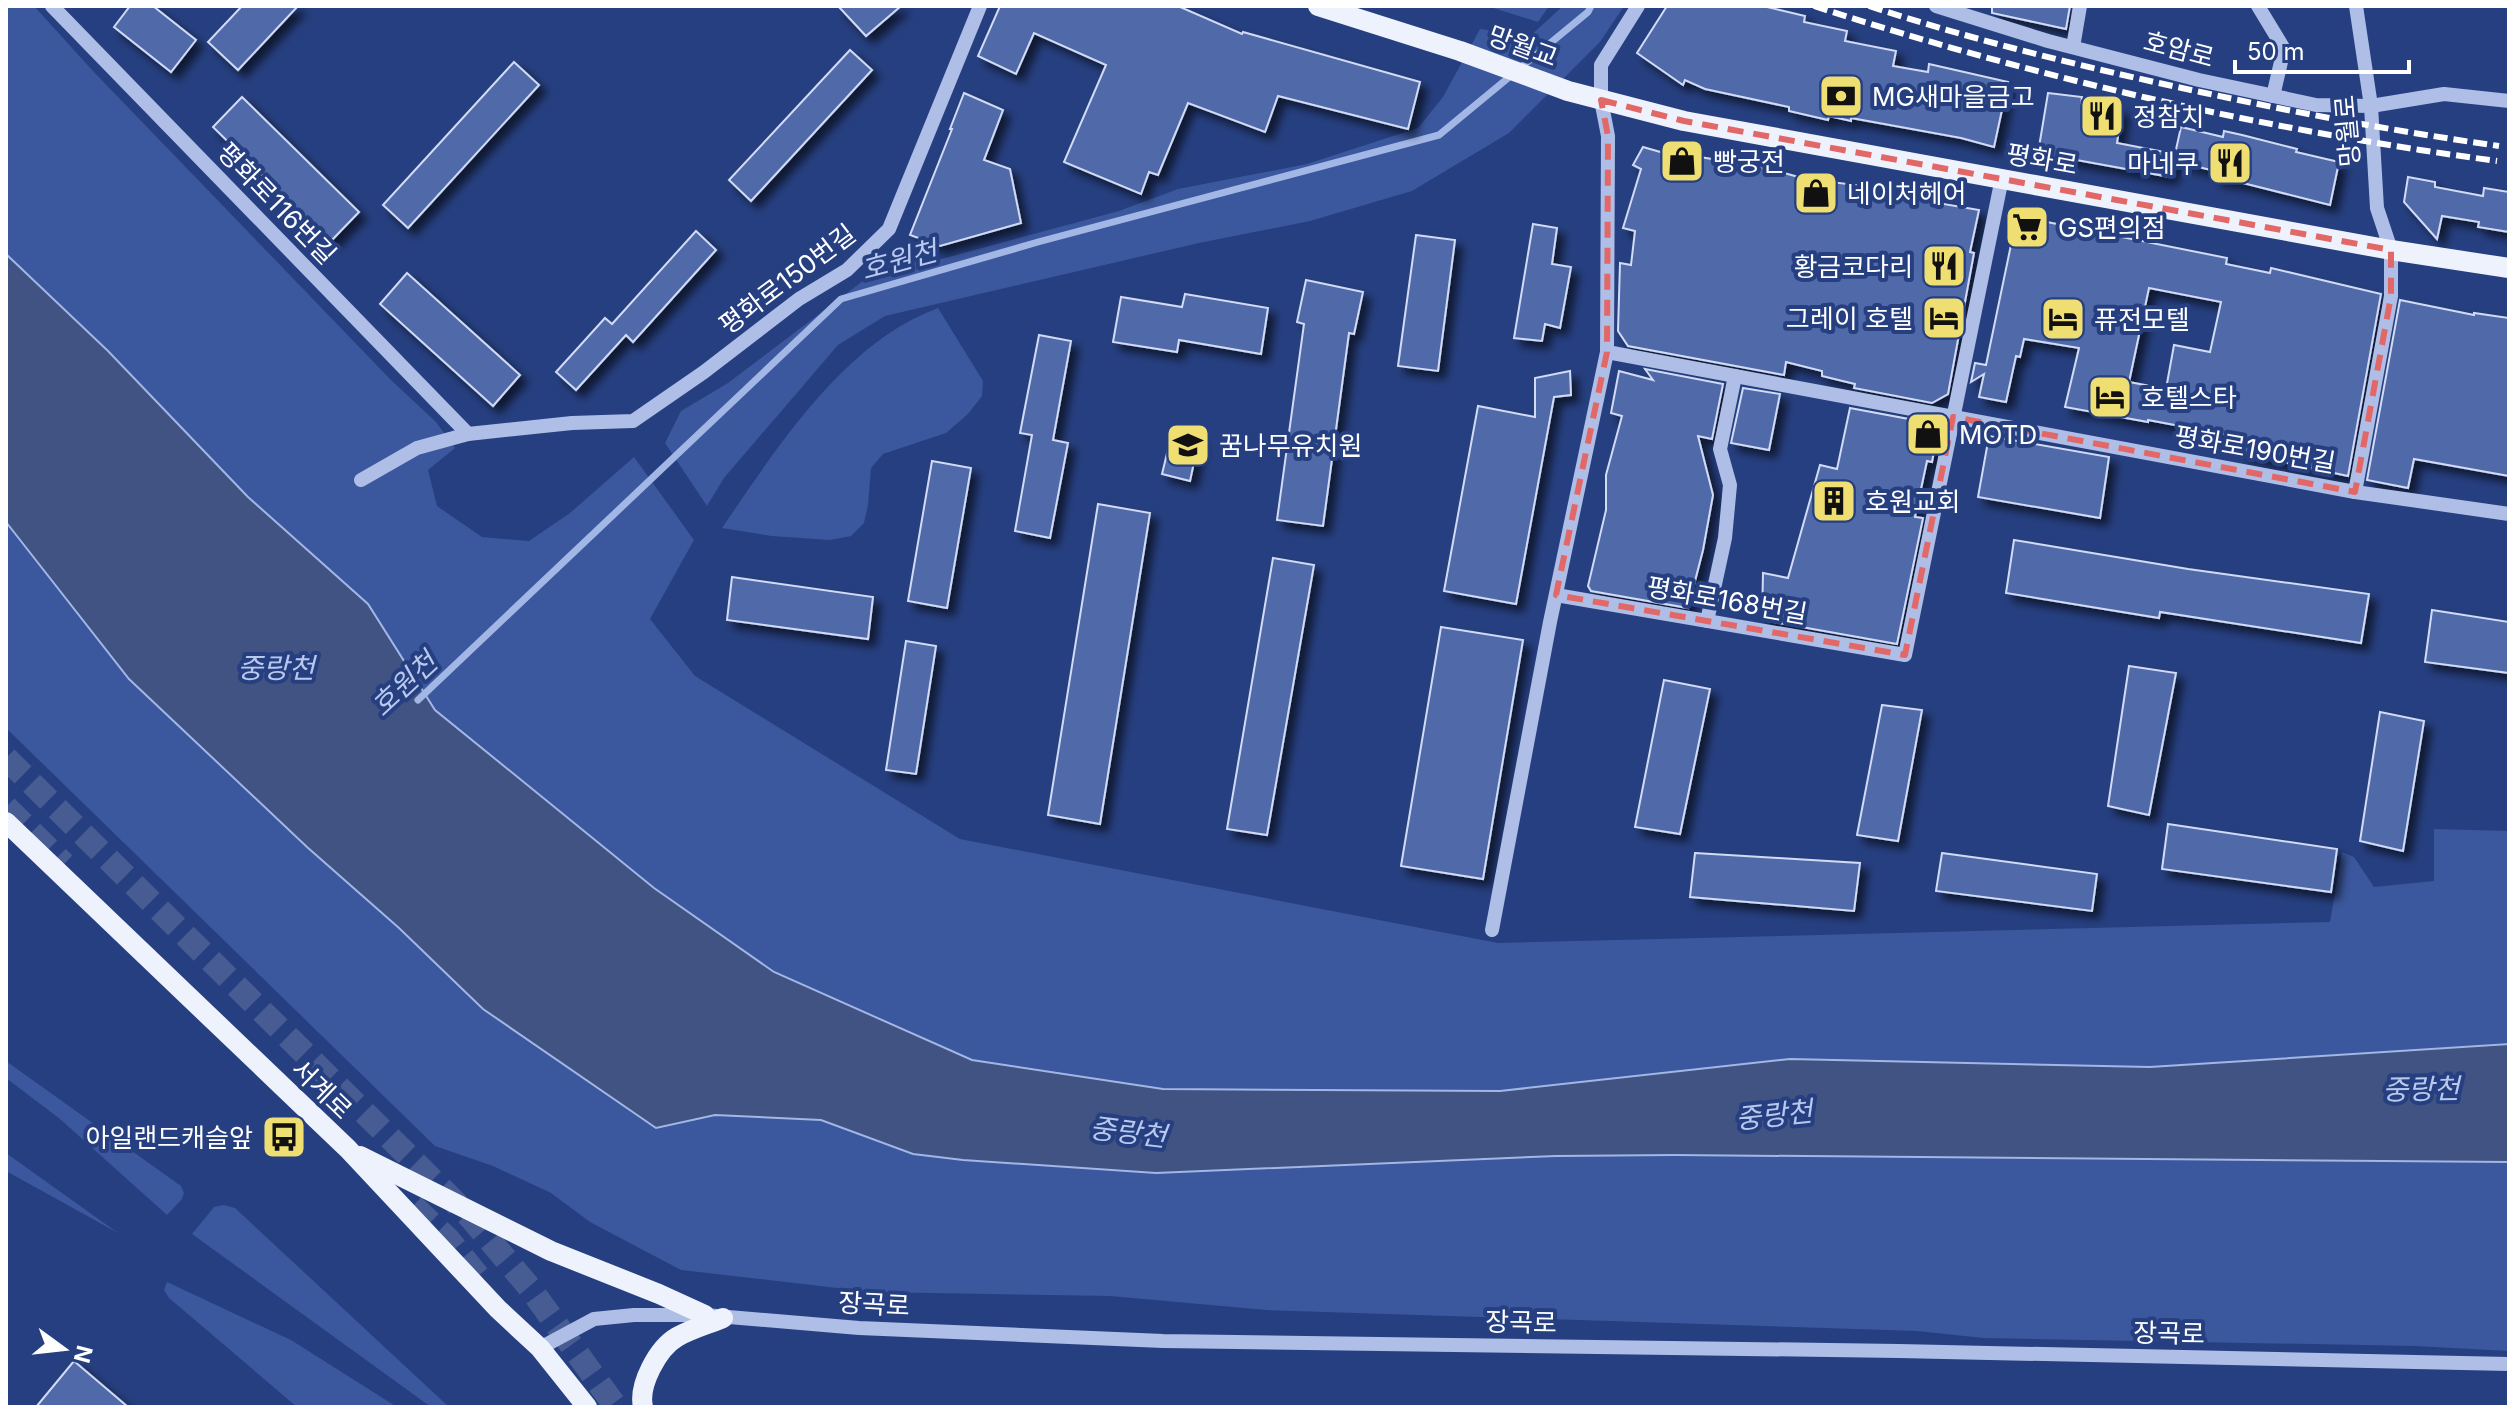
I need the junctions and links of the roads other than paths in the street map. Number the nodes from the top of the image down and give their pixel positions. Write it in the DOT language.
graph roads {
  1 [pos="52,6"];
  2 [pos="980,6"];
  3 [pos="1318,6"];
  4 [pos="1638,6"];
  5 [pos="1936,6"];
  6 [pos="2080,6"];
  7 [pos="2258,6"];
  8 [pos="2356,6"];
  9 [pos="2073,47"];
  10 [pos="1568,91"];
  11 [pos="2273,96"];
  12 [pos="1601,100"];
  13 [pos="2509,101"];
  14 [pos="2371,106"];
  15 [pos="2002,178"];
  16 [pos="2391,250"];
  17 [pos="2509,268"];
  18 [pos="1607,352"];
  19 [pos="1735,376"];
  20 [pos="1953,417"];
  21 [pos="468,434"];
  22 [pos="361,480"];
  23 [pos="2355,492"];
  24 [pos="2509,514"];
  25 [pos="1556,595"];
  26 [pos="1707,621"];
  27 [pos="6,822"];
  28 [pos="1492,930"];
  29 [pos="348,1149"];
  30 [pos="714,1316"];
  31 [pos="540,1348"];
  32 [pos="2509,1364"];
  33 [pos="587,1407"];
  34 [pos="643,1407"];
  1 -- 21 [label="street, 평화로116번길"];
  2 -- 21 [label="street, 평화로150번길"];
  3 -- 10 [label="main road, 망월교"];
  4 -- 12 [label="street"];
  5 -- 9 [label="street, 호암로"];
  6 -- 9 [label="street"];
  7 -- 11 [label="street"];
  8 -- 14 [label="street, 망월로"];
  9 -- 11 [label="street, 호암로"];
  10 -- 12 [label="main road, 평화로"];
  11 -- 14 [label="street, 호암로"];
  12 -- 15 [label="main road, 평화로"];
  12 -- 18 [label="street"];
  13 -- 14 [label="street, 호암로"];
  14 -- 16 [label="street, 망월로"];
  15 -- 16 [label="main road, 평화로"];
  15 -- 20 [label="street, 평화로168번길"];
  16 -- 17 [label="main road, 평화로"];
  16 -- 23 [label="street, 평화로190번길"];
  18 -- 19 [label="street, 평화로190번길"];
  18 -- 25 [label="street"];
  19 -- 20 [label="street, 평화로190번길"];
  19 -- 26 [label="street"];
  20 -- 23 [label="street, 평화로190번길"];
  20 -- 26 [label="street, 평화로168번길"];
  21 -- 22 [label="street"];
  23 -- 24 [label="street"];
  25 -- 26 [label="street, 평화로168번길"];
  25 -- 28 [label="street"];
  27 -- 29 [label="main road, 서계로"];
  29 -- 30 [label="main road"];
  29 -- 31 [label="main road, 서계로"];
  30 -- 31 [label="street, 장곡로"];
  30 -- 32 [label="street, 장곡로"];
  30 -- 34 [label="main road"];
  31 -- 33 [label="main road, 서계로"];
}
